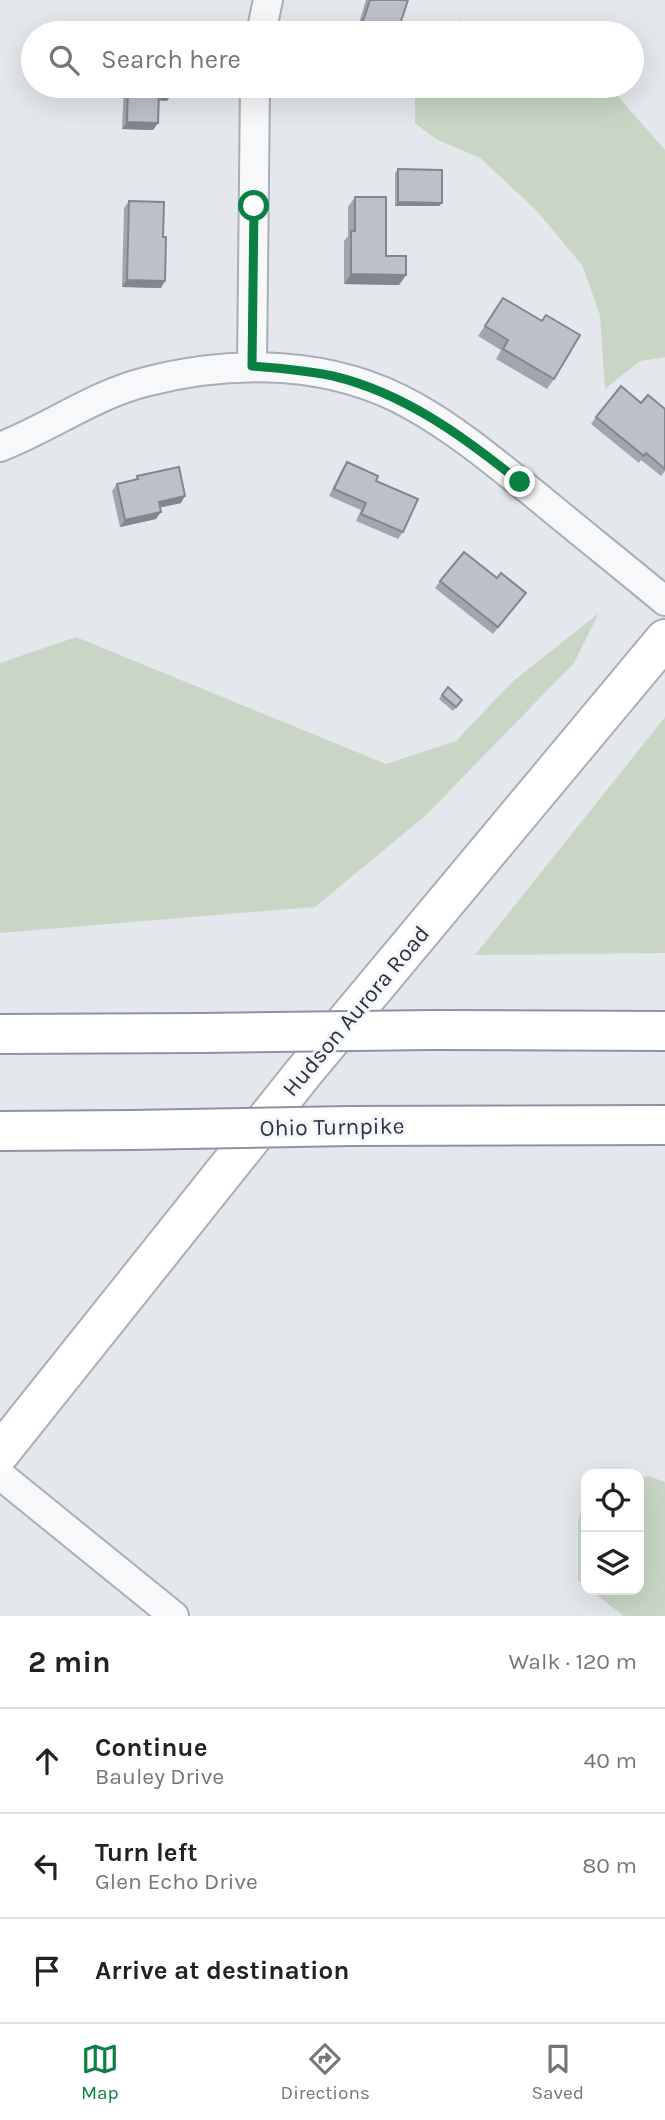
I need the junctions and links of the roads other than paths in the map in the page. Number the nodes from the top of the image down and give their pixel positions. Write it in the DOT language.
graph roads {
  1 [pos="268,0"];
  2 [pos="264,21"];
  3 [pos="256,98"];
  4 [pos="252,366"];
  5 [pos="0,447"];
  6 [pos="665,601"];
  7 [pos="665,639"];
  8 [pos="665,1031"];
  9 [pos="0,1034"];
  10 [pos="665,1125"];
  11 [pos="0,1131"];
  12 [pos="0,1453"];
  13 [pos="0,1475"];
  14 [pos="174,1616"];
  1 -- 2 [label="street"];
  3 -- 4 [label="street"];
  4 -- 5 [label="street"];
  4 -- 6 [label="street"];
  7 -- 12 [label="main road, Hudson Aurora Road"];
  8 -- 9 [label="main road, bridge"];
  10 -- 11 [label="main road, Ohio Turnpike, bridge"];
  13 -- 14 [label="street"];
}
